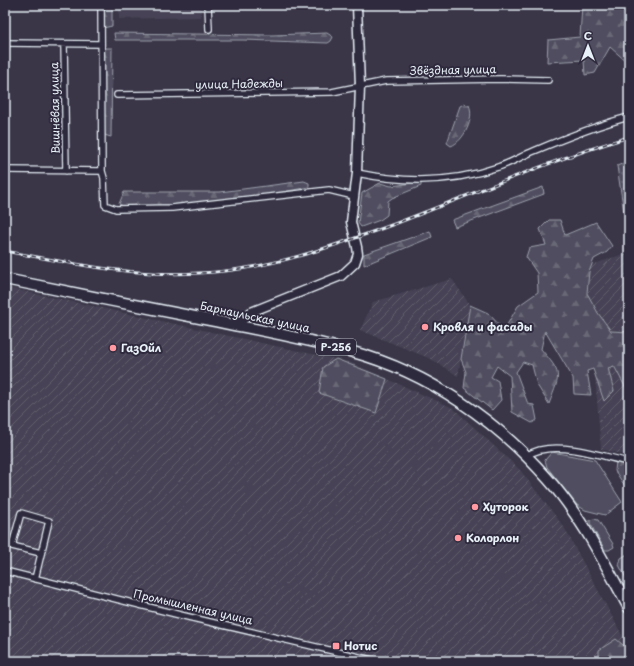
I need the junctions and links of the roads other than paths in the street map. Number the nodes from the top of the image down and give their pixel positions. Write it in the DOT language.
graph roads {
  1 [pos="101,5"];
  2 [pos="208,5"];
  3 [pos="357,5"];
  4 [pos="209,28"];
  5 [pos="5,43"];
  6 [pos="64,44"];
  7 [pos="101,44"];
  8 [pos="548,80"];
  9 [pos="360,86"];
  10 [pos="117,95"];
  11 [pos="629,117"];
  12 [pos="5,170"];
  13 [pos="66,171"];
  14 [pos="102,171"];
  15 [pos="357,173"];
  16 [pos="354,196"];
  17 [pos="5,279"];
  18 [pos="236,326"];
  19 [pos="526,456"];
  20 [pos="629,462"];
  21 [pos="41,553"];
  22 [pos="5,571"];
  23 [pos="35,579"];
  24 [pos="629,608"];
  25 [pos="376,661"];
  1 -- 7 [label="street"];
  2 -- 4 [label="street"];
  3 -- 9 [label="street"];
  5 -- 6 [label="street"];
  6 -- 7 [label="street"];
  6 -- 13 [label="street, Вишнёвая улица"];
  7 -- 14 [label="street"];
  8 -- 9 [label="street, Звёздная улица"];
  9 -- 10 [label="street, улица Надежды"];
  9 -- 15 [label="street"];
  11 -- 15 [label="street"];
  12 -- 13 [label="street"];
  13 -- 14 [label="street"];
  14 -- 16 [label="street"];
  15 -- 16 [label="street"];
  16 -- 18 [label="street"];
  17 -- 18 [label="highway, Барнаульская улица / Р-256"];
  18 -- 19 [label="highway, Барнаульская улица / Р-256"];
  19 -- 20 [label="street"];
  19 -- 24 [label="highway, Барнаульская улица / Р-256"];
  21 -- 21 [label="street"];
  21 -- 23 [label="street"];
  22 -- 23 [label="street, Промышленная улица"];
  23 -- 25 [label="street, Промышленная улица"];
}
